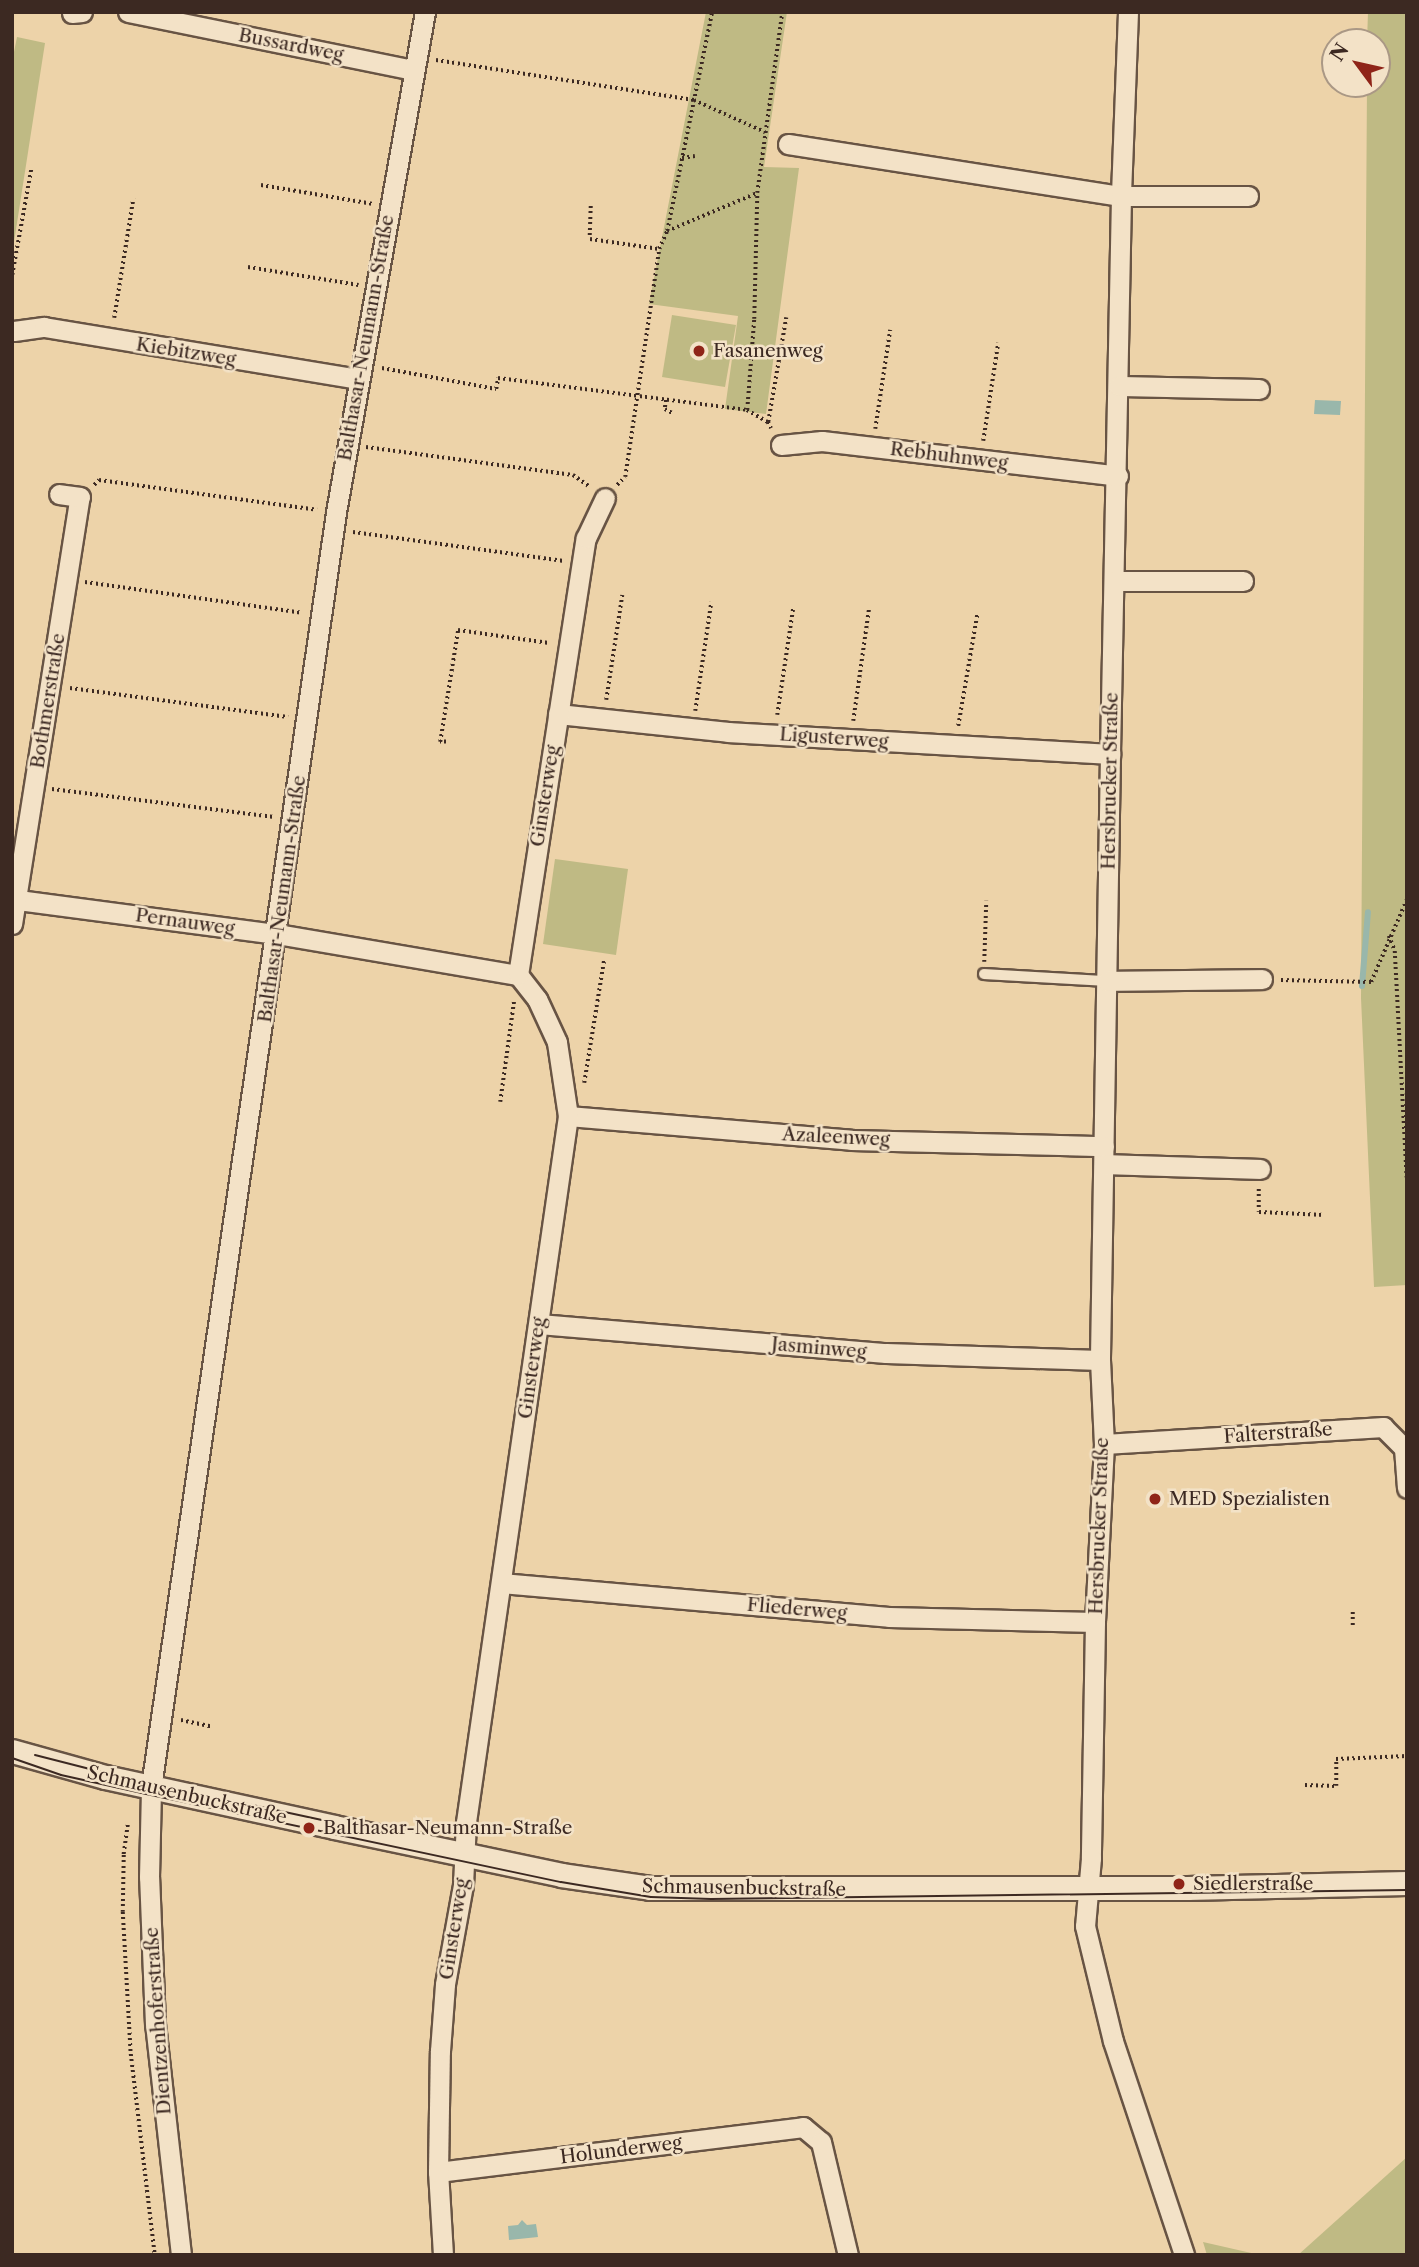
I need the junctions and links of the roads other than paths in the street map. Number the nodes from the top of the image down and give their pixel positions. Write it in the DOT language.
graph roads {
  1 [pos="82,12"];
  2 [pos="128,12"];
  3 [pos="425,12"];
  4 [pos="1128,12"];
  5 [pos="72,13"];
  6 [pos="415,63"];
  7 [pos="788,144"];
  8 [pos="1248,195"];
  9 [pos="1121,197"];
  10 [pos="15,331"];
  11 [pos="359,372"];
  12 [pos="1119,386"];
  13 [pos="1259,389"];
  14 [pos="781,445"];
  15 [pos="1118,476"];
  16 [pos="60,494"];
  17 [pos="605,498"];
  18 [pos="1115,581"];
  19 [pos="1243,582"];
  20 [pos="558,714"];
  21 [pos="1110,754"];
  22 [pos="18,900"];
  23 [pos="12,925"];
  24 [pos="277,934"];
  25 [pos="984,974"];
  26 [pos="518,975"];
  27 [pos="1262,979"];
  28 [pos="1107,981"];
  29 [pos="568,1116"];
  30 [pos="1104,1155"];
  31 [pos="1259,1169"];
  32 [pos="539,1324"];
  33 [pos="1100,1360"];
  34 [pos="1104,1444"];
  35 [pos="1407,1488"];
  36 [pos="501,1583"];
  37 [pos="1095,1622"];
  38 [pos="12,1751"];
  39 [pos="151,1787"];
  40 [pos="466,1855"];
  41 [pos="1407,1884"];
  42 [pos="1088,1888"];
  43 [pos="439,2172"];
  44 [pos="181,2255"];
  45 [pos="443,2255"];
  46 [pos="848,2255"];
  47 [pos="1184,2255"];
  1 -- 5 [label="street"];
  2 -- 6 [label="street, Bussardweg"];
  3 -- 6 [label="street, Balthasar-Neumann-Straße"];
  4 -- 9 [label="street, Hersbrucker Straße"];
  6 -- 11 [label="street, Balthasar-Neumann-Straße"];
  7 -- 9 [label="street"];
  8 -- 9 [label="street"];
  9 -- 12 [label="street, Hersbrucker Straße"];
  10 -- 11 [label="street, Kiebitzweg"];
  11 -- 24 [label="street, Balthasar-Neumann-Straße"];
  12 -- 13 [label="street"];
  12 -- 15 [label="street, Hersbrucker Straße"];
  14 -- 15 [label="street, Rebhuhnweg"];
  15 -- 18 [label="street, Hersbrucker Straße"];
  16 -- 22 [label="street, Bothmerstraße"];
  17 -- 20 [label="street, Ginsterweg"];
  18 -- 19 [label="street"];
  18 -- 21 [label="street, Hersbrucker Straße"];
  20 -- 21 [label="street, Ligusterweg"];
  20 -- 26 [label="street, Ginsterweg"];
  21 -- 28 [label="street, Hersbrucker Straße"];
  22 -- 23 [label="street, Bothmerstraße"];
  22 -- 24 [label="street, Pernauweg"];
  24 -- 26 [label="street, Pernauweg"];
  24 -- 39 [label="street, Balthasar-Neumann-Straße"];
  25 -- 28 [label="lane"];
  26 -- 29 [label="street, Ginsterweg"];
  27 -- 28 [label="street"];
  28 -- 30 [label="street, Hersbrucker Straße"];
  29 -- 30 [label="street, Azaleenweg"];
  29 -- 32 [label="street, Ginsterweg"];
  30 -- 31 [label="street"];
  30 -- 33 [label="street, Hersbrucker Straße"];
  32 -- 33 [label="street, Jasminweg"];
  32 -- 36 [label="street, Ginsterweg"];
  33 -- 34 [label="street, Hersbrucker Straße"];
  34 -- 35 [label="street, Falterstraße"];
  34 -- 37 [label="street, Hersbrucker Straße"];
  36 -- 37 [label="street, Fliederweg"];
  36 -- 40 [label="street, Ginsterweg"];
  37 -- 42 [label="street, Hersbrucker Straße"];
  38 -- 39 [label="street, Schmausenbuckstraße"];
  39 -- 40 [label="street, Schmausenbuckstraße"];
  39 -- 44 [label="street, Dientzenhoferstraße"];
  40 -- 42 [label="street, Schmausenbuckstraße"];
  40 -- 43 [label="street, Ginsterweg"];
  41 -- 42 [label="street, Schmausenbuckstraße"];
  42 -- 47 [label="street"];
  43 -- 45 [label="street, Ginsterweg"];
  43 -- 46 [label="street, Holunderweg"];
}
